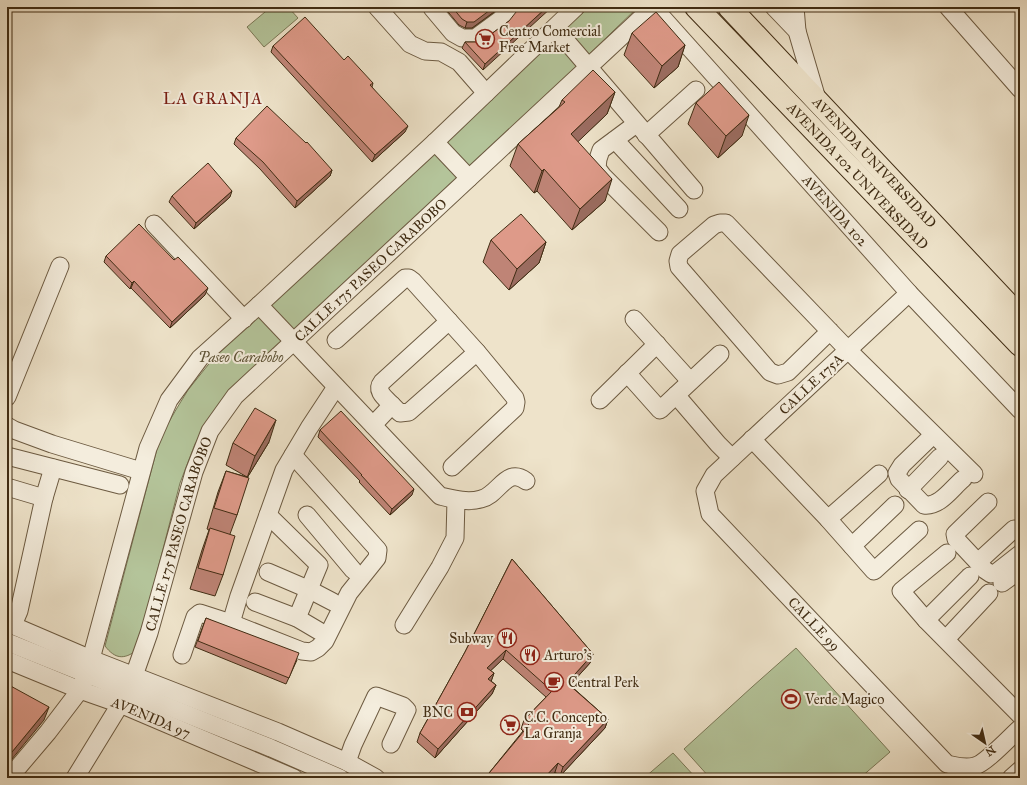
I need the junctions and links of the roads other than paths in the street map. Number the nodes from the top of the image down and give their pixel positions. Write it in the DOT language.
graph roads {
  1 [pos="377,7"];
  2 [pos="511,7"];
  3 [pos="576,7"];
  4 [pos="653,7"];
  5 [pos="696,7"];
  6 [pos="729,7"];
  7 [pos="774,7"];
  8 [pos="796,7"];
  9 [pos="948,7"];
  10 [pos="432,8"];
  11 [pos="555,28"];
  12 [pos="797,31"];
  13 [pos="588,66"];
  14 [pos="1020,89"];
  15 [pos="696,90"];
  16 [pos="486,93"];
  17 [pos="818,101"];
  18 [pos="641,129"];
  19 [pos="615,140"];
  20 [pos="434,142"];
  21 [pos="469,178"];
  22 [pos="694,190"];
  23 [pos="679,209"];
  24 [pos="154,224"];
  25 [pos="659,232"];
  26 [pos="60,266"];
  27 [pos="909,293"];
  28 [pos="259,305"];
  29 [pos="1020,317"];
  30 [pos="244,319"];
  31 [pos="634,319"];
  32 [pos="449,321"];
  33 [pos="830,331"];
  34 [pos="336,340"];
  35 [pos="294,342"];
  36 [pos="657,344"];
  37 [pos="1020,346"];
  38 [pos="848,350"];
  39 [pos="477,352"];
  40 [pos="720,354"];
  41 [pos="627,373"];
  42 [pos="690,381"];
  43 [pos="336,387"];
  44 [pos="676,395"];
  45 [pos="7,397"];
  46 [pos="600,400"];
  47 [pos="392,405"];
  48 [pos="1020,410"];
  49 [pos="373,425"];
  50 [pos="7,426"];
  51 [pos="933,434"];
  52 [pos="752,439"];
  53 [pos="293,455"];
  54 [pos="7,456"];
  55 [pos="940,457"];
  56 [pos="732,458"];
  57 [pos="452,467"];
  58 [pos="53,468"];
  59 [pos="142,471"];
  60 [pos="879,474"];
  61 [pos="714,475"];
  62 [pos="526,481"];
  63 [pos="120,485"];
  64 [pos="7,487"];
  65 [pos="908,490"];
  66 [pos="44,498"];
  67 [pos="448,498"];
  68 [pos="988,502"];
  69 [pos="895,505"];
  70 [pos="268,515"];
  71 [pos="307,516"];
  72 [pos="828,519"];
  73 [pos="1014,529"];
  74 [pos="919,530"];
  75 [pos="852,546"];
  76 [pos="333,547"];
  77 [pos="947,553"];
  78 [pos="1020,554"];
  79 [pos="319,565"];
  80 [pos="974,569"];
  81 [pos="353,570"];
  82 [pos="1020,570"];
  83 [pos="268,572"];
  84 [pos="310,590"];
  85 [pos="255,602"];
  86 [pos="333,602"];
  87 [pos="297,618"];
  88 [pos="926,620"];
  89 [pos="231,623"];
  90 [pos="10,624"];
  91 [pos="404,625"];
  92 [pos="319,630"];
  93 [pos="946,639"];
  94 [pos="7,642"];
  95 [pos="182,654"];
  96 [pos="7,660"];
  97 [pos="89,667"];
  98 [pos="80,690"];
  99 [pos="127,690"];
  100 [pos="1020,715"];
  101 [pos="1020,728"];
  102 [pos="392,744"];
  103 [pos="347,762"];
  104 [pos="1020,770"];
  105 [pos="9,778"];
  106 [pos="75,778"];
  107 [pos="294,778"];
  108 [pos="340,778"];
  109 [pos="376,778"];
  110 [pos="1011,778"];
  1 -- 16 [label="street"];
  2 -- 10 [label="street"];
  3 -- 11 [label="street"];
  4 -- 13 [label="street, CALLE 175 PASEO CARABOBO"];
  4 -- 27 [label="street, AVENIDA 102"];
  5 -- 37 [label="main road, AVENIDA 102 UNIVERSIDAD"];
  6 -- 17 [label="main road, AVENIDA UNIVERSIDAD"];
  7 -- 12 [label="street"];
  8 -- 12 [label="street"];
  9 -- 14 [label="street"];
  11 -- 13 [label="street"];
  11 -- 16 [label="street"];
  12 -- 17 [label="street"];
  13 -- 18 [label="street"];
  13 -- 21 [label="street, CALLE 175 PASEO CARABOBO"];
  15 -- 18 [label="street"];
  16 -- 20 [label="street"];
  17 -- 29 [label="main road, AVENIDA UNIVERSIDAD"];
  18 -- 19 [label="street"];
  18 -- 22 [label="street"];
  19 -- 23 [label="street"];
  19 -- 25 [label="street"];
  20 -- 21 [label="street"];
  20 -- 28 [label="street"];
  21 -- 35 [label="street, CALLE 175 PASEO CARABOBO"];
  24 -- 30 [label="street"];
  26 -- 45 [label="street"];
  27 -- 38 [label="street, CALLE 175A"];
  27 -- 48 [label="street, AVENIDA 102"];
  28 -- 30 [label="street"];
  28 -- 35 [label="street"];
  30 -- 59 [label="street"];
  31 -- 36 [label="street"];
  32 -- 34 [label="street"];
  32 -- 39 [label="street"];
  32 -- 47 [label="street"];
  33 -- 33 [label="street"];
  33 -- 38 [label="street"];
  35 -- 43 [label="street"];
  35 -- 99 [label="street, CALLE 175 PASEO CARABOBO"];
  36 -- 41 [label="street"];
  36 -- 42 [label="street"];
  38 -- 51 [label="street"];
  38 -- 52 [label="street, CALLE 175A"];
  39 -- 47 [label="street"];
  39 -- 57 [label="street"];
  40 -- 42 [label="street"];
  41 -- 44 [label="street"];
  41 -- 46 [label="street"];
  42 -- 44 [label="street"];
  43 -- 49 [label="street"];
  43 -- 53 [label="street"];
  44 -- 56 [label="street"];
  47 -- 49 [label="street"];
  49 -- 67 [label="street"];
  50 -- 59 [label="street"];
  51 -- 65 [label="street"];
  51 -- 65 [label="street"];
  52 -- 56 [label="street, CALLE 175A"];
  52 -- 72 [label="street"];
  53 -- 70 [label="street"];
  53 -- 89 [label="street"];
  54 -- 58 [label="street"];
  55 -- 65 [label="street"];
  56 -- 61 [label="street, CALLE 175A"];
  58 -- 63 [label="street"];
  58 -- 66 [label="street"];
  59 -- 97 [label="street"];
  60 -- 72 [label="street"];
  61 -- 101 [label="street, CALLE 99"];
  62 -- 67 [label="street"];
  64 -- 66 [label="street"];
  66 -- 90 [label="street"];
  67 -- 91 [label="street"];
  68 -- 80 [label="street"];
  69 -- 75 [label="street"];
  70 -- 79 [label="street"];
  70 -- 89 [label="street"];
  71 -- 76 [label="street"];
  72 -- 75 [label="street"];
  73 -- 80 [label="street"];
  74 -- 75 [label="street"];
  76 -- 79 [label="street"];
  76 -- 81 [label="street"];
  77 -- 88 [label="street"];
  78 -- 80 [label="street"];
  79 -- 84 [label="street"];
  80 -- 88 [label="street"];
  82 -- 93 [label="street"];
  83 -- 84 [label="street"];
  84 -- 86 [label="street"];
  84 -- 87 [label="street"];
  85 -- 87 [label="street"];
  87 -- 92 [label="street"];
  88 -- 93 [label="street"];
  89 -- 95 [label="street"];
  90 -- 97 [label="street"];
  93 -- 100 [label="street"];
  94 -- 97 [label="street"];
  96 -- 98 [label="street, AVENIDA 97"];
  97 -- 98 [label="street"];
  97 -- 99 [label="street"];
  98 -- 99 [label="street, AVENIDA 97"];
  98 -- 105 [label="street"];
  99 -- 103 [label="street"];
  99 -- 106 [label="street, CALLE 175 PASEO CARABOBO"];
  99 -- 107 [label="street, AVENIDA 97"];
  99 -- 108 [label="street"];
  102 -- 103 [label="street"];
  103 -- 109 [label="street"];
  104 -- 110 [label="street"];
}
